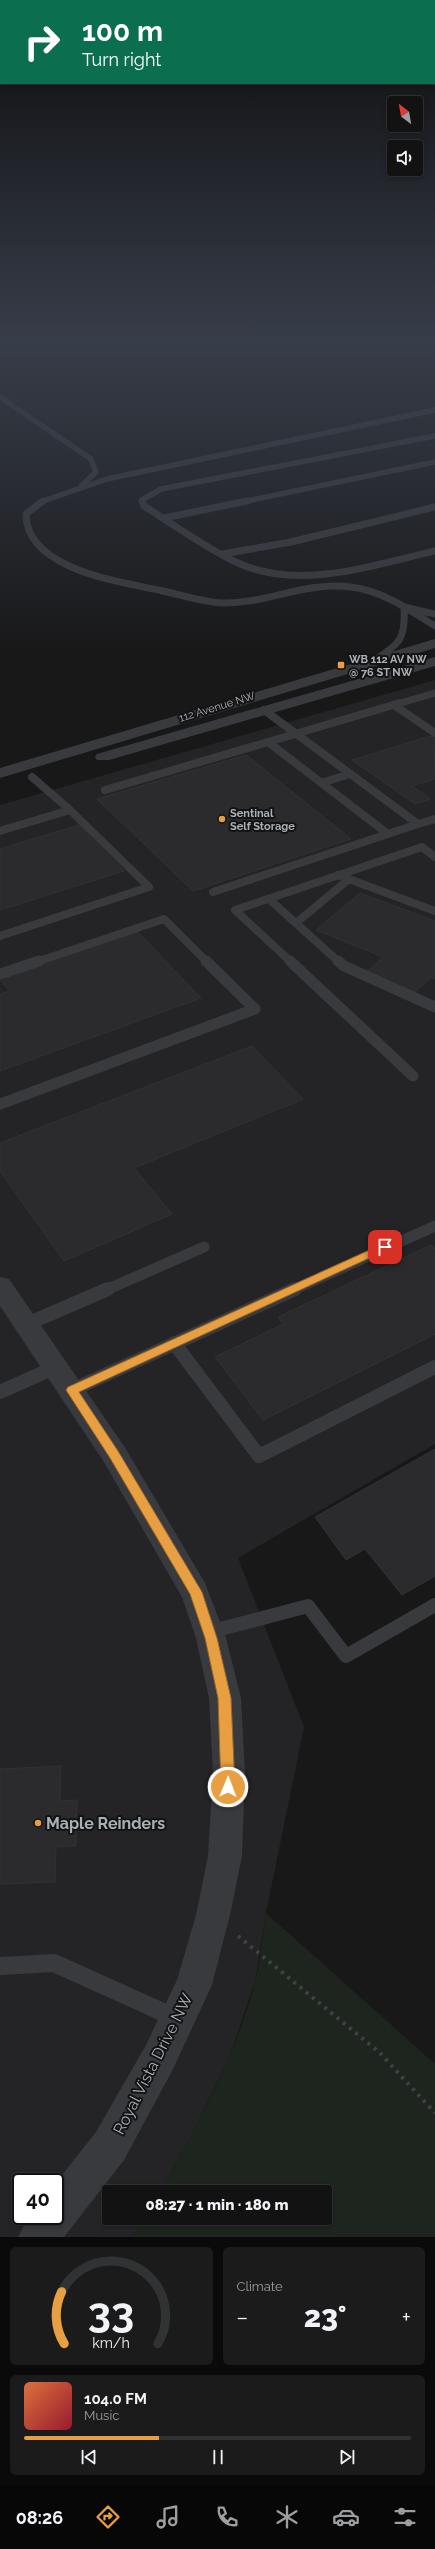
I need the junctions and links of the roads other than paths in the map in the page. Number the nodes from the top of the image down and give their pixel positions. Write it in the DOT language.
graph roads {
  1 [pos="72,446"];
  2 [pos="262,446"];
  3 [pos="381,446"];
  4 [pos="435,462"];
  5 [pos="79,488"];
  6 [pos="435,507"];
  7 [pos="164,518"];
  8 [pos="435,551"];
  9 [pos="223,554"];
  10 [pos="404,607"];
  11 [pos="435,614"];
  12 [pos="435,626"];
  13 [pos="435,643"];
  14 [pos="375,660"];
  15 [pos="435,661"];
  16 [pos="435,693"];
  17 [pos="394,705"];
  18 [pos="264,710"];
  19 [pos="435,733"];
  20 [pos="296,734"];
  21 [pos="268,742"];
  22 [pos="0,773"];
  23 [pos="350,774"];
  24 [pos="32,777"];
  25 [pos="321,783"];
  26 [pos="0,786"];
  27 [pos="105,790"];
  28 [pos="70,810"];
  29 [pos="435,819"];
  30 [pos="418,824"];
  31 [pos="0,831"];
  32 [pos="388,834"];
  33 [pos="435,857"];
  34 [pos="338,875"];
  35 [pos="349,879"];
  36 [pos="213,892"];
  37 [pos="269,899"];
  38 [pos="435,911"];
  39 [pos="296,924"];
  40 [pos="0,936"];
  41 [pos="0,974"];
  42 [pos="435,1007"];
  43 [pos="413,1076"];
  44 [pos="0,1104"];
  45 [pos="435,1226"];
  46 [pos="204,1247"];
  47 [pos="0,1286"];
  48 [pos="27,1324"];
  49 [pos="174,1343"];
  50 [pos="435,1367"];
  51 [pos="64,1378"];
  52 [pos="0,1392"];
  53 [pos="435,1605"];
  54 [pos="209,1632"];
  55 [pos="0,1966"];
  56 [pos="178,2019"];
  57 [pos="64,2205"];
  58 [pos="48,2225"];
  59 [pos="38,2237"];
  1 -- 5 [label="lane"];
  2 -- 5 [label="lane"];
  3 -- 7 [label="lane"];
  4 -- 7 [label="lane"];
  5 -- 10 [label="lane"];
  6 -- 9 [label="lane"];
  7 -- 9 [label="lane"];
  8 -- 9 [label="lane"];
  10 -- 11 [label="lane"];
  10 -- 12 [label="lane"];
  10 -- 14 [label="lane"];
  13 -- 14 [label="street, 112 Avenue NW"];
  14 -- 22 [label="street, 112 Avenue NW"];
  15 -- 18 [label="street, 112 Avenue NW"];
  16 -- 17 [label="lane"];
  17 -- 19 [label="lane"];
  17 -- 20 [label="lane"];
  18 -- 20 [label="lane"];
  18 -- 24 [label="street, 112 Avenue NW"];
  20 -- 21 [label="lane"];
  20 -- 23 [label="lane"];
  21 -- 25 [label="lane"];
  21 -- 27 [label="lane"];
  23 -- 25 [label="lane"];
  23 -- 30 [label="lane"];
  24 -- 26 [label="street, 112 Avenue NW"];
  24 -- 28 [label="lane"];
  25 -- 32 [label="lane"];
  28 -- 31 [label="lane"];
  28 -- 40 [label="lane"];
  29 -- 30 [label="lane"];
  30 -- 32 [label="lane"];
  32 -- 36 [label="lane"];
  33 -- 34 [label="lane"];
  34 -- 35 [label="lane"];
  34 -- 37 [label="lane"];
  35 -- 38 [label="lane"];
  35 -- 39 [label="lane"];
  37 -- 39 [label="lane"];
  37 -- 43 [label="lane"];
  39 -- 42 [label="lane"];
  41 -- 44 [label="lane"];
  45 -- 49 [label="lane"];
  46 -- 48 [label="lane"];
  47 -- 48 [label="street, Royal Vista Drive NW"];
  48 -- 51 [label="street, Royal Vista Drive NW"];
  49 -- 50 [label="lane"];
  49 -- 51 [label="lane"];
  51 -- 52 [label="lane"];
  51 -- 54 [label="street, Royal Vista Drive NW"];
  53 -- 54 [label="lane"];
  54 -- 56 [label="street, Royal Vista Drive NW"];
  55 -- 56 [label="lane"];
  56 -- 57 [label="street, Royal Vista Drive NW"];
  58 -- 59 [label="street, Royal Vista Drive NW"];
}
